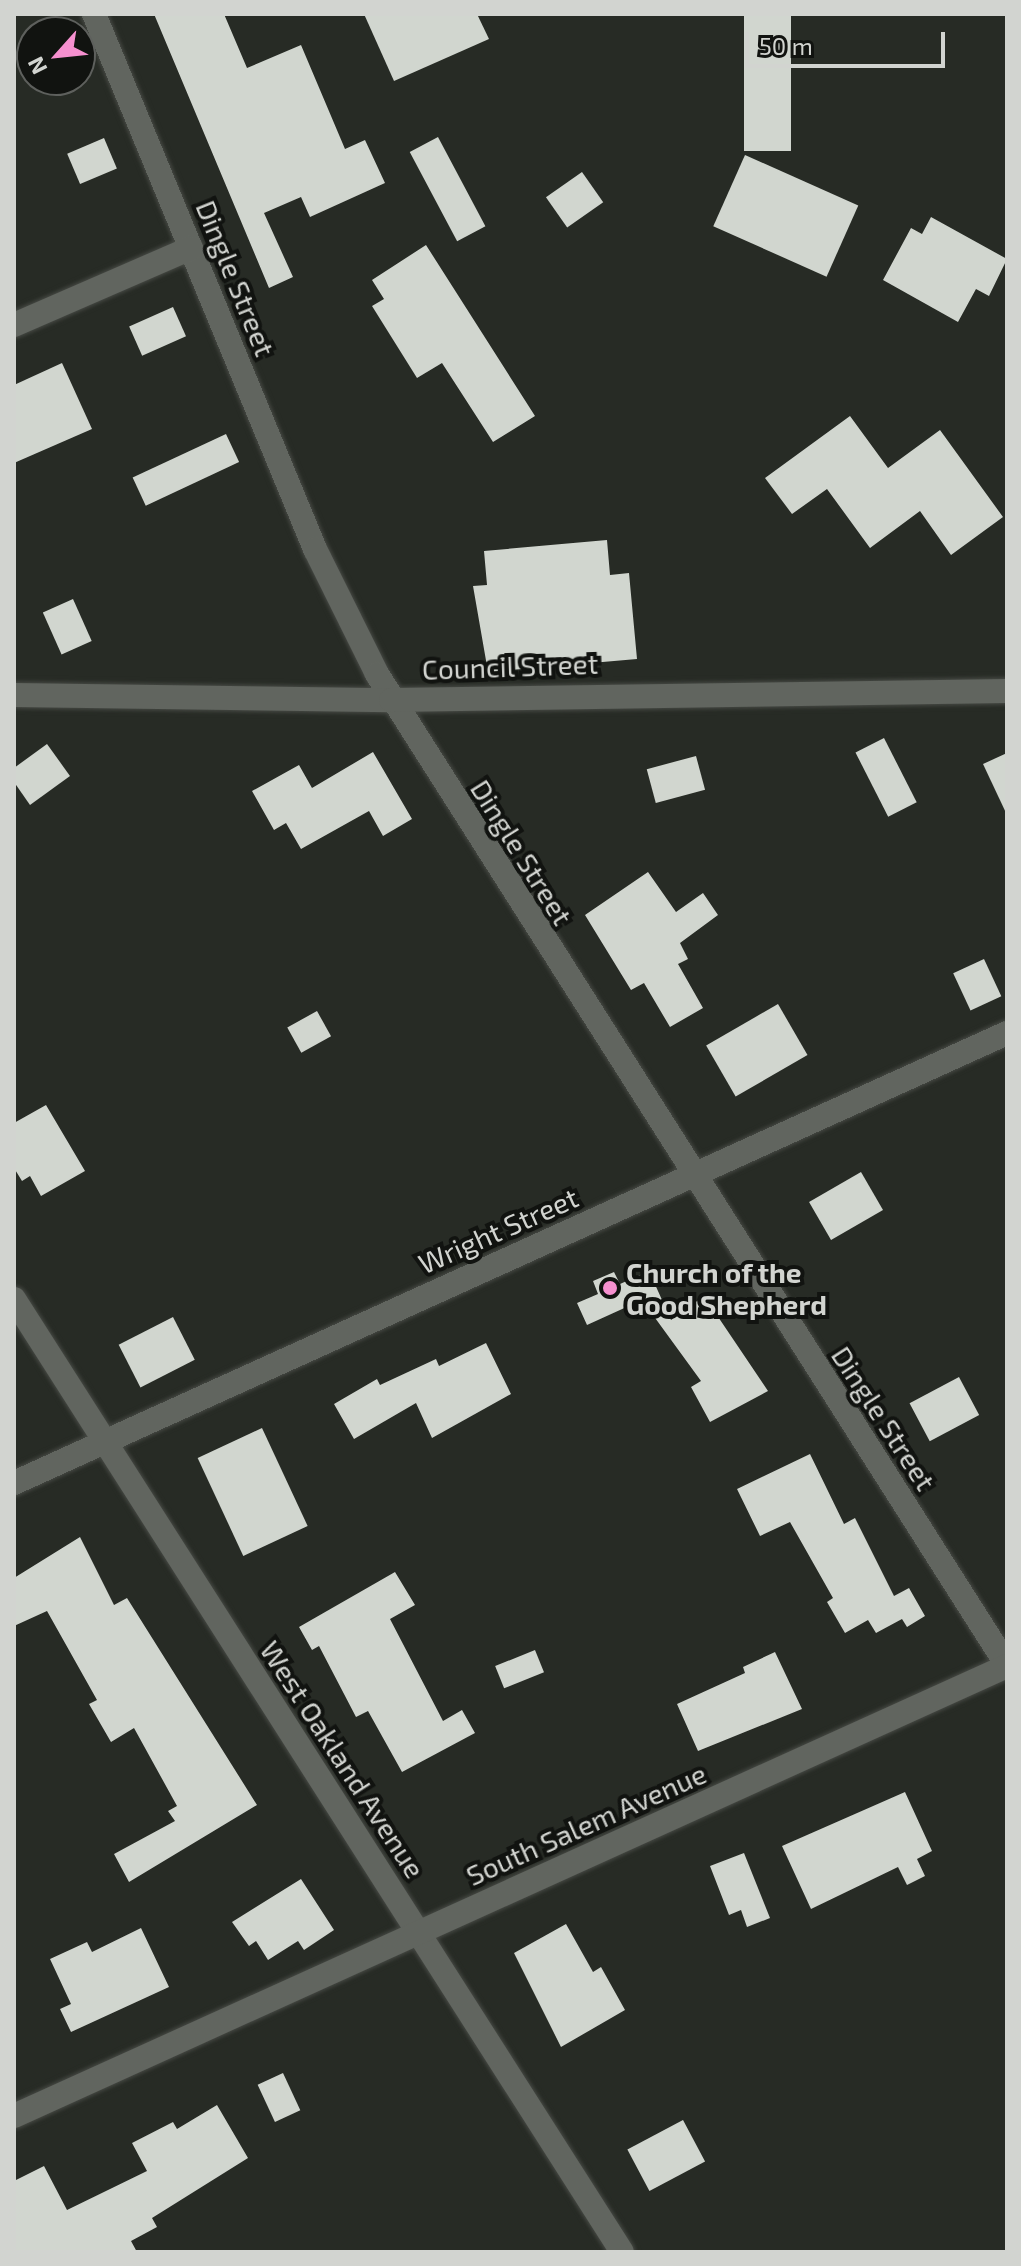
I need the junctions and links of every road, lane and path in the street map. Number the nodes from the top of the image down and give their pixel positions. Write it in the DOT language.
graph roads {
  1 [pos="94,14"];
  2 [pos="191,248"];
  3 [pos="14,325"];
  4 [pos="1007,691"];
  5 [pos="14,695"];
  6 [pos="391,700"];
  7 [pos="1007,1033"];
  8 [pos="693,1175"];
  9 [pos="14,1299"];
  10 [pos="104,1442"];
  11 [pos="14,1483"];
  12 [pos="1007,1666"];
  13 [pos="419,1933"];
  14 [pos="14,2116"];
  15 [pos="622,2252"];
  1 -- 2 [label="street, Dingle Street"];
  2 -- 3 [label="street"];
  2 -- 6 [label="street, Dingle Street"];
  4 -- 6 [label="street, Council Street"];
  5 -- 6 [label="street, Council Street"];
  6 -- 8 [label="street, Dingle Street"];
  7 -- 8 [label="street, Wright Street"];
  8 -- 10 [label="street, Wright Street"];
  8 -- 12 [label="street, Dingle Street"];
  9 -- 10 [label="street, West Oakland Avenue"];
  10 -- 11 [label="street, Wright Street"];
  10 -- 13 [label="street, West Oakland Avenue"];
  12 -- 13 [label="street, South Salem Avenue"];
  13 -- 14 [label="street, South Salem Avenue"];
  13 -- 15 [label="street, West Oakland Avenue"];
}
